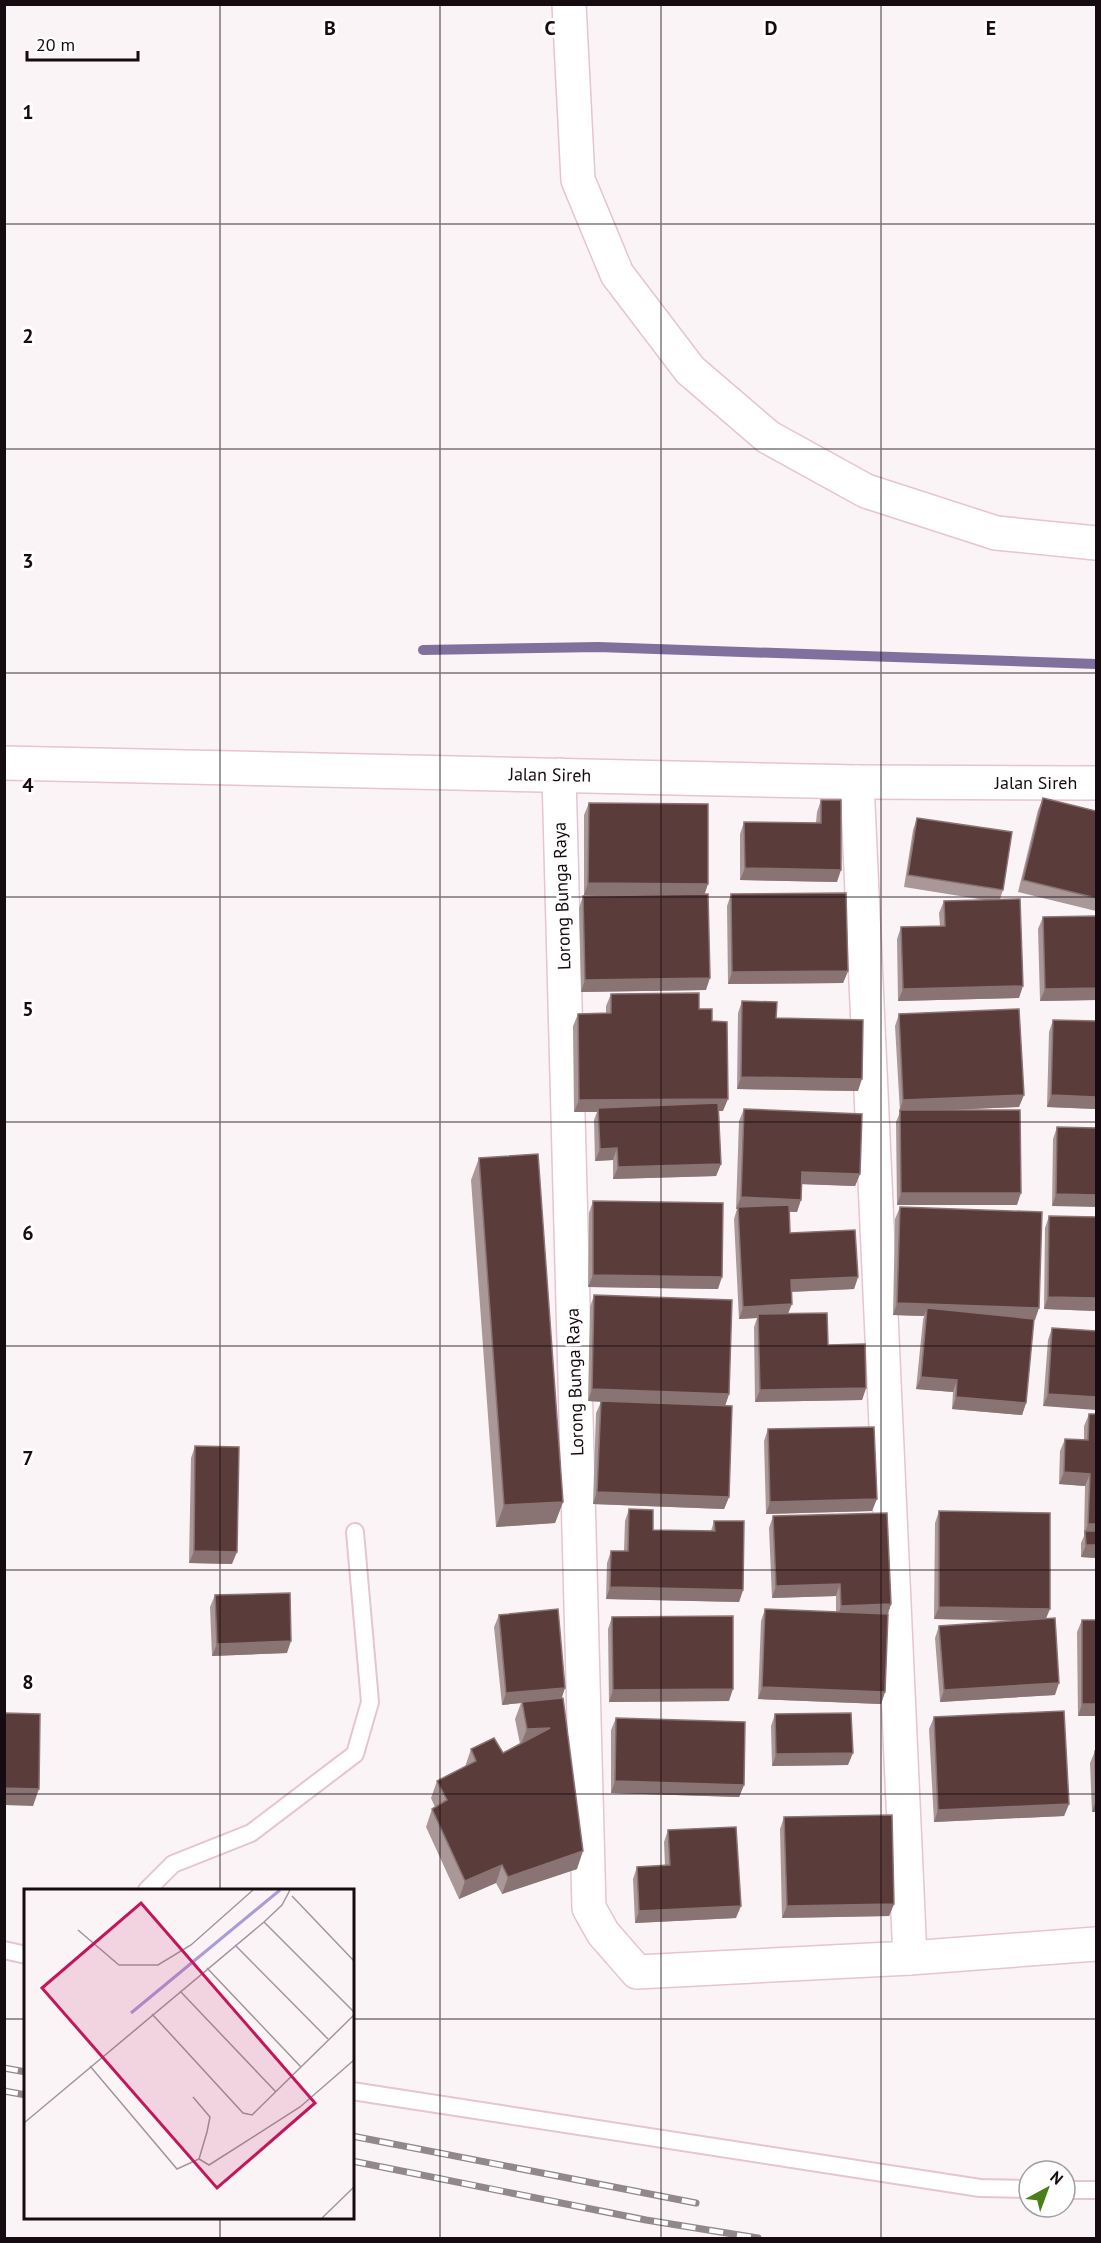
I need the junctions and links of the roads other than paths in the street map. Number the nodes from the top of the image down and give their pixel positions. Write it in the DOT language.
graph roads {
  1 [pos="569,4"];
  2 [pos="1096,543"];
  3 [pos="4,762"];
  4 [pos="559,775"];
  5 [pos="857,782"];
  6 [pos="1096,783"];
  7 [pos="355,1532"];
  8 [pos="148,1889"];
  9 [pos="1096,1944"];
  10 [pos="4,1950"];
  11 [pos="24,1955"];
  12 [pos="910,1958"];
  13 [pos="354,2091"];
  14 [pos="1017,2189"];
  15 [pos="1077,2190"];
  16 [pos="1096,2190"];
  1 -- 2 [label="street"];
  3 -- 4 [label="street, Jalan Sireh"];
  4 -- 5 [label="street, Jalan Sireh"];
  4 -- 12 [label="street, Lorong Bunga Raya"];
  5 -- 6 [label="street, Jalan Sireh"];
  5 -- 12 [label="street"];
  7 -- 8 [label="lane"];
  9 -- 12 [label="street"];
  10 -- 11 [label="lane"];
  13 -- 14 [label="lane"];
  15 -- 16 [label="lane"];
}
